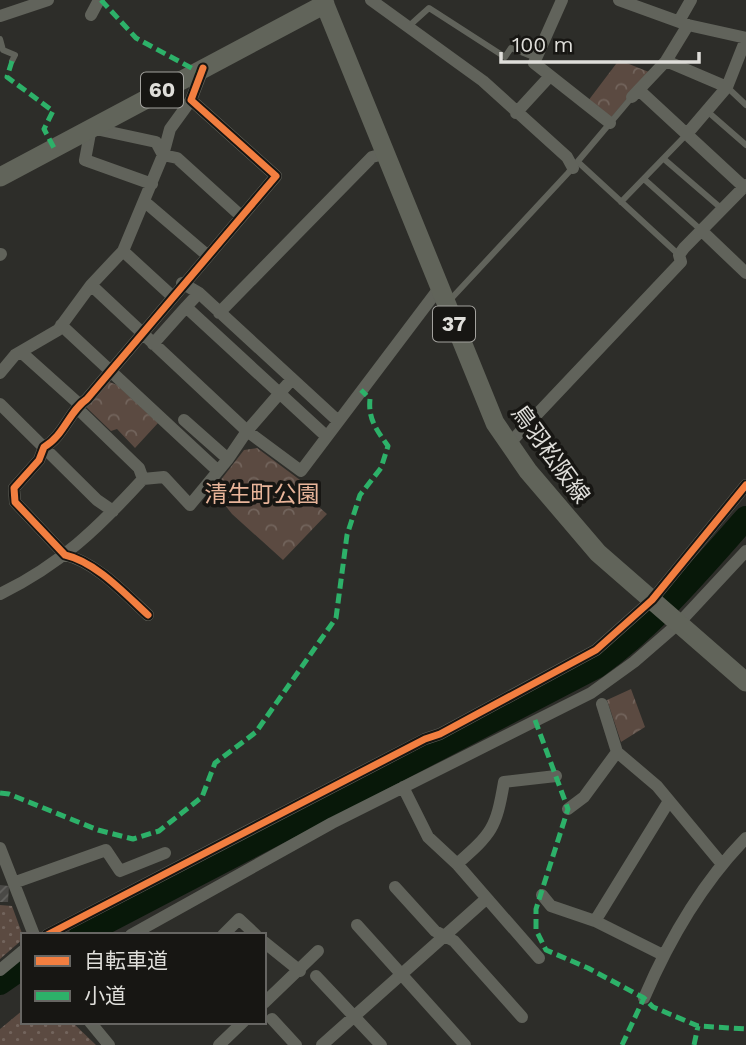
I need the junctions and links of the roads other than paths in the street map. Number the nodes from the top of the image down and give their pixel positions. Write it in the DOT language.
graph roads {
  1 [pos="48,0"];
  2 [pos="99,0"];
  3 [pos="371,0"];
  4 [pos="562,0"];
  5 [pos="619,0"];
  6 [pos="691,0"];
  7 [pos="324,2"];
  8 [pos="91,15"];
  9 [pos="0,16"];
  10 [pos="684,23"];
  11 [pos="408,28"];
  12 [pos="746,38"];
  13 [pos="0,39"];
  14 [pos="536,58"];
  15 [pos="12,61"];
  16 [pos="666,61"];
  17 [pos="203,68"];
  18 [pos="550,76"];
  19 [pos="727,88"];
  20 [pos="636,94"];
  21 [pos="191,100"];
  22 [pos="746,105"];
  23 [pos="707,111"];
  24 [pos="516,113"];
  25 [pos="610,123"];
  26 [pos="91,128"];
  27 [pos="686,135"];
  28 [pos="746,145"];
  29 [pos="383,154"];
  30 [pos="163,155"];
  31 [pos="664,159"];
  32 [pos="575,165"];
  33 [pos="0,177"];
  34 [pos="644,179"];
  35 [pos="152,184"];
  36 [pos="745,186"];
  37 [pos="145,202"];
  38 [pos="621,202"];
  39 [pos="722,209"];
  40 [pos="241,216"];
  41 [pos="701,230"];
  42 [pos="123,251"];
  43 [pos="207,255"];
  44 [pos="679,255"];
  45 [pos="746,273"];
  46 [pos="182,283"];
  47 [pos="90,285"];
  48 [pos="200,293"];
  49 [pos="172,296"];
  50 [pos="443,296"];
  51 [pos="186,307"];
  52 [pos="219,313"];
  53 [pos="61,326"];
  54 [pos="143,332"];
  55 [pos="153,344"];
  56 [pos="21,352"];
  57 [pos="2,367"];
  58 [pos="111,369"];
  59 [pos="292,379"];
  60 [pos="281,394"];
  61 [pos="0,404"];
  62 [pos="78,407"];
  63 [pos="184,420"];
  64 [pos="338,421"];
  65 [pos="247,431"];
  66 [pos="326,436"];
  67 [pos="509,444"];
  68 [pos="44,447"];
  69 [pos="228,459"];
  70 [pos="218,471"];
  71 [pos="143,479"];
  72 [pos="746,485"];
  73 [pos="113,511"];
  74 [pos="746,551"];
  75 [pos="65,555"];
  76 [pos="0,594"];
  77 [pos="652,600"];
  78 [pos="148,615"];
  79 [pos="679,623"];
  80 [pos="746,682"];
  81 [pos="602,704"];
  82 [pos="617,752"];
  83 [pos="556,776"];
  84 [pos="404,787"];
  85 [pos="670,801"];
  86 [pos="568,809"];
  87 [pos="746,838"];
  88 [pos="0,848"];
  89 [pos="164,853"];
  90 [pos="721,863"];
  91 [pos="457,864"];
  92 [pos="16,882"];
  93 [pos="396,887"];
  94 [pos="542,895"];
  95 [pos="486,899"];
  96 [pos="595,921"];
  97 [pos="357,925"];
  98 [pos="33,933"];
  99 [pos="51,933"];
  100 [pos="135,933"];
  101 [pos="225,933"];
  102 [pos="254,933"];
  103 [pos="444,936"];
  104 [pos="266,944"];
  105 [pos="318,951"];
  106 [pos="21,953"];
  107 [pos="663,955"];
  108 [pos="539,958"];
  109 [pos="0,970"];
  110 [pos="300,971"];
  111 [pos="401,974"];
  112 [pos="316,976"];
  113 [pos="644,998"];
  114 [pos="266,999"];
  115 [pos="355,1016"];
  116 [pos="522,1017"];
  117 [pos="272,1019"];
  118 [pos="92,1024"];
  119 [pos="241,1024"];
  120 [pos="109,1045"];
  121 [pos="219,1045"];
  122 [pos="296,1045"];
  123 [pos="322,1045"];
  124 [pos="381,1045"];
  125 [pos="465,1045"];
  1 -- 9 [label="street"];
  2 -- 8 [label="street"];
  3 -- 11 [label="street"];
  4 -- 14 [label="street"];
  5 -- 10 [label="street"];
  6 -- 10 [label="street"];
  7 -- 17 [label="main road, 60"];
  7 -- 29 [label="main road, 鳥羽松阪線 / 37"];
  10 -- 12 [label="street"];
  10 -- 16 [label="street"];
  11 -- 14 [label="lane"];
  11 -- 24 [label="street"];
  12 -- 19 [label="street"];
  13 -- 15 [label="lane"];
  14 -- 18 [label="street"];
  16 -- 19 [label="street"];
  16 -- 20 [label="street"];
  17 -- 21 [label="street"];
  17 -- 26 [label="main road, 60"];
  18 -- 24 [label="street"];
  18 -- 25 [label="street"];
  19 -- 22 [label="lane"];
  19 -- 23 [label="street"];
  20 -- 25 [label="lane"];
  20 -- 27 [label="street"];
  21 -- 30 [label="street"];
  21 -- 40 [label="street"];
  23 -- 27 [label="street"];
  23 -- 28 [label="lane"];
  24 -- 32 [label="street"];
  25 -- 32 [label="lane"];
  26 -- 30 [label="street"];
  26 -- 33 [label="main road, 60"];
  26 -- 35 [label="street"];
  27 -- 31 [label="lane"];
  27 -- 36 [label="street"];
  29 -- 50 [label="main road, 鳥羽松阪線 / 37"];
  29 -- 52 [label="street"];
  30 -- 35 [label="street"];
  30 -- 40 [label="street"];
  31 -- 34 [label="lane"];
  31 -- 39 [label="lane"];
  32 -- 38 [label="lane"];
  32 -- 50 [label="lane"];
  34 -- 38 [label="lane"];
  34 -- 41 [label="lane"];
  35 -- 37 [label="street"];
  36 -- 39 [label="street"];
  37 -- 42 [label="street"];
  37 -- 43 [label="street"];
  38 -- 44 [label="lane"];
  39 -- 41 [label="street"];
  40 -- 43 [label="street"];
  41 -- 44 [label="street"];
  41 -- 45 [label="street"];
  42 -- 47 [label="street"];
  42 -- 49 [label="street"];
  43 -- 46 [label="street"];
  44 -- 67 [label="street"];
  46 -- 48 [label="street"];
  46 -- 49 [label="street"];
  47 -- 53 [label="street"];
  47 -- 54 [label="street"];
  48 -- 51 [label="street"];
  48 -- 52 [label="street"];
  49 -- 54 [label="street"];
  50 -- 64 [label="street"];
  50 -- 67 [label="main road, 鳥羽松阪線 / 37"];
  51 -- 55 [label="street"];
  51 -- 60 [label="street"];
  52 -- 59 [label="street"];
  53 -- 56 [label="street"];
  53 -- 58 [label="street"];
  54 -- 55 [label="street"];
  54 -- 58 [label="street"];
  55 -- 65 [label="street"];
  56 -- 57 [label="street"];
  56 -- 62 [label="street"];
  58 -- 62 [label="street"];
  58 -- 70 [label="street"];
  59 -- 60 [label="street"];
  59 -- 64 [label="street"];
  60 -- 65 [label="street"];
  60 -- 66 [label="street"];
  61 -- 68 [label="street"];
  62 -- 68 [label="street"];
  62 -- 71 [label="street"];
  63 -- 69 [label="street"];
  64 -- 66 [label="street"];
  65 -- 66 [label="street"];
  65 -- 69 [label="street"];
  67 -- 77 [label="main road, 鳥羽松阪線 / 37"];
  68 -- 73 [label="street"];
  68 -- 75 [label="street"];
  69 -- 70 [label="street"];
  70 -- 71 [label="street"];
  71 -- 73 [label="street"];
  72 -- 77 [label="street"];
  73 -- 75 [label="street"];
  74 -- 79 [label="street"];
  75 -- 76 [label="street"];
  75 -- 78 [label="street"];
  77 -- 79 [label="main road, 鳥羽松阪線 / 37"];
  77 -- 99 [label="street"];
  79 -- 80 [label="main road, 鳥羽松阪線 / 37"];
  79 -- 84 [label="street"];
  81 -- 82 [label="street"];
  82 -- 85 [label="street"];
  82 -- 86 [label="street"];
  83 -- 91 [label="street"];
  84 -- 91 [label="street"];
  84 -- 100 [label="street"];
  85 -- 90 [label="street"];
  85 -- 96 [label="street"];
  87 -- 90 [label="street"];
  88 -- 92 [label="street"];
  89 -- 92 [label="street"];
  90 -- 107 [label="street"];
  91 -- 95 [label="street"];
  92 -- 98 [label="street"];
  93 -- 103 [label="street"];
  94 -- 96 [label="street"];
  95 -- 103 [label="street"];
  95 -- 108 [label="street"];
  96 -- 107 [label="street"];
  97 -- 111 [label="street"];
  101 -- 102 [label="street"];
  103 -- 111 [label="street"];
  103 -- 116 [label="street"];
  104 -- 110 [label="street"];
  105 -- 110 [label="street"];
  106 -- 109 [label="street"];
  107 -- 113 [label="street"];
  110 -- 114 [label="street"];
  111 -- 115 [label="street"];
  111 -- 125 [label="street"];
  112 -- 115 [label="street"];
  115 -- 123 [label="street"];
  115 -- 124 [label="street"];
  117 -- 122 [label="street"];
  118 -- 120 [label="street"];
  119 -- 121 [label="street"];
}
